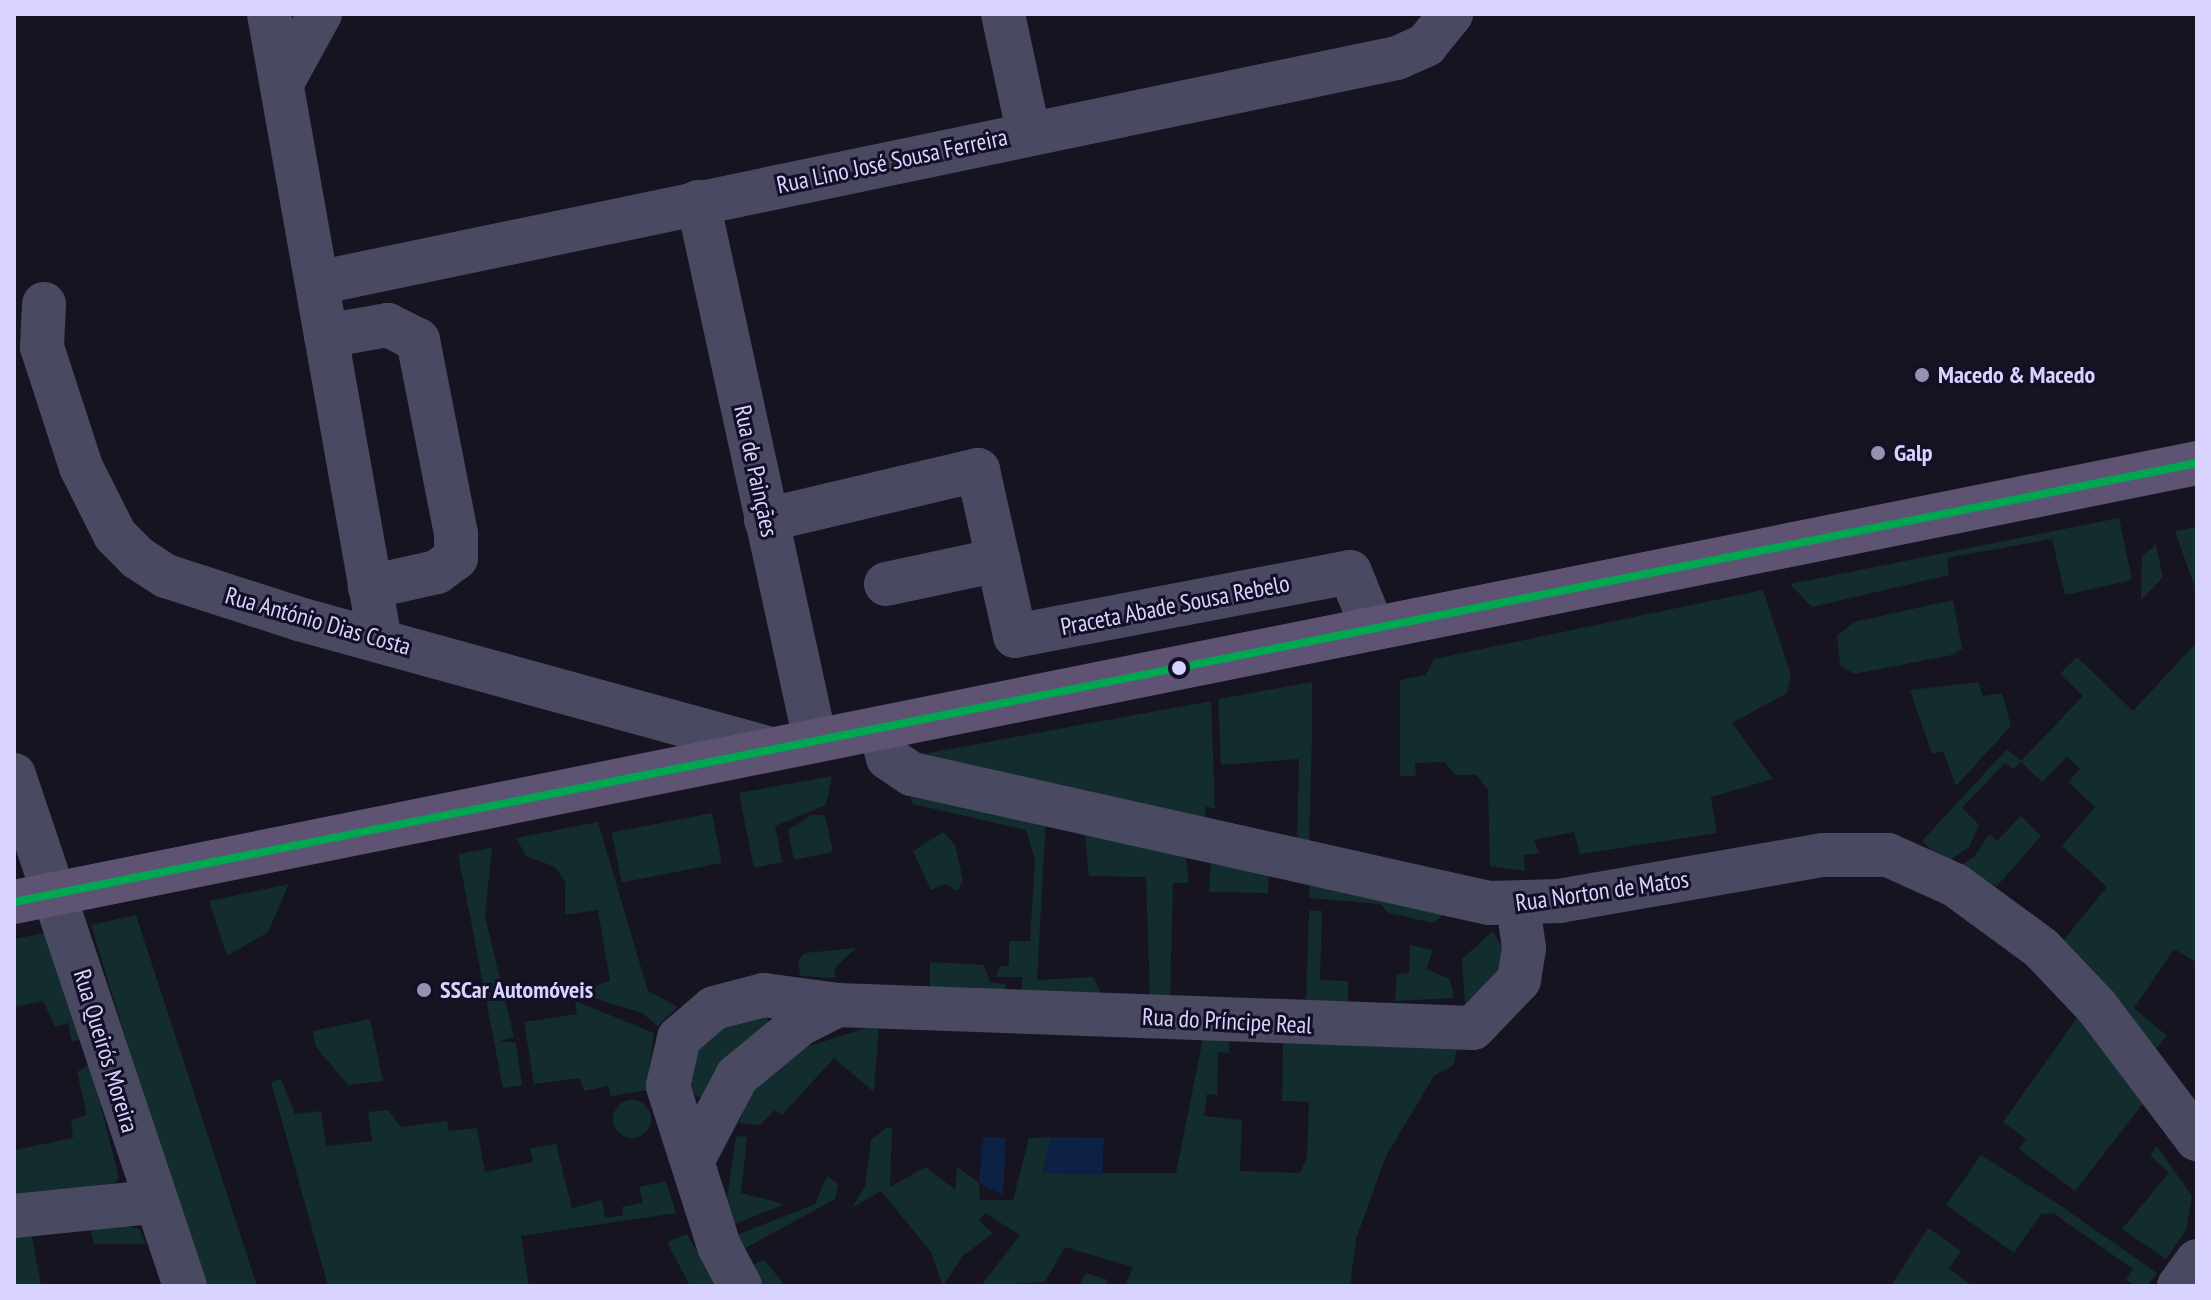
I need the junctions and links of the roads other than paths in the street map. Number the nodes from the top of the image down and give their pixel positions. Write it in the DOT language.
graph roads {
  1 [pos="269,14"];
  2 [pos="320,14"];
  3 [pos="1003,14"];
  4 [pos="1451,14"];
  5 [pos="282,83"];
  6 [pos="1028,131"];
  7 [pos="698,202"];
  8 [pos="317,283"];
  9 [pos="44,304"];
  10 [pos="326,336"];
  11 [pos="2197,463"];
  12 [pos="766,520"];
  13 [pos="998,560"];
  14 [pos="886,584"];
  15 [pos="370,587"];
  16 [pos="1373,629"];
  17 [pos="380,640"];
  18 [pos="880,728"];
  19 [pos="815,740"];
  20 [pos="771,749"];
  21 [pos="14,775"];
  22 [pos="48,895"];
  23 [pos="1518,906"];
  24 [pos="838,1005"];
  25 [pos="2193,1134"];
  26 [pos="695,1156"];
  27 [pos="152,1202"];
  28 [pos="14,1216"];
  29 [pos="2197,1261"];
  30 [pos="185,1286"];
  31 [pos="740,1286"];
  32 [pos="2179,1286"];
  1 -- 5 [label="street"];
  2 -- 5 [label="street"];
  3 -- 6 [label="street"];
  4 -- 6 [label="street, Rua Lino José Sousa Ferreira"];
  5 -- 8 [label="street"];
  6 -- 7 [label="street, Rua Lino José Sousa Ferreira"];
  7 -- 8 [label="street, Rua Lino José Sousa Ferreira"];
  7 -- 12 [label="street, Rua de Painçães"];
  8 -- 10 [label="street"];
  9 -- 17 [label="street, Rua António Dias Costa"];
  10 -- 15 [label="street"];
  10 -- 15 [label="street"];
  11 -- 16 [label="main road"];
  12 -- 13 [label="street, Praceta Abade Sousa Rebelo"];
  12 -- 19 [label="street, Rua de Painçães"];
  13 -- 14 [label="street"];
  13 -- 16 [label="street, Praceta Abade Sousa Rebelo"];
  15 -- 17 [label="street"];
  16 -- 18 [label="main road"];
  17 -- 20 [label="street, Rua António Dias Costa"];
  18 -- 19 [label="main road"];
  18 -- 23 [label="street, Rua Norton de Matos"];
  19 -- 20 [label="main road"];
  20 -- 22 [label="main road"];
  21 -- 22 [label="street, Rua Queirós Moreira"];
  22 -- 27 [label="street, Rua Queirós Moreira"];
  23 -- 24 [label="street, Rua do Príncipe Real"];
  23 -- 25 [label="street, Rua Norton de Matos"];
  24 -- 26 [label="street, Rua do Príncipe Real"];
  24 -- 26 [label="street, Rua do Príncipe Real"];
  26 -- 31 [label="street, Rua do Príncipe Real"];
  27 -- 28 [label="street"];
  27 -- 30 [label="street, Rua Queirós Moreira"];
  29 -- 32 [label="street"];
}
